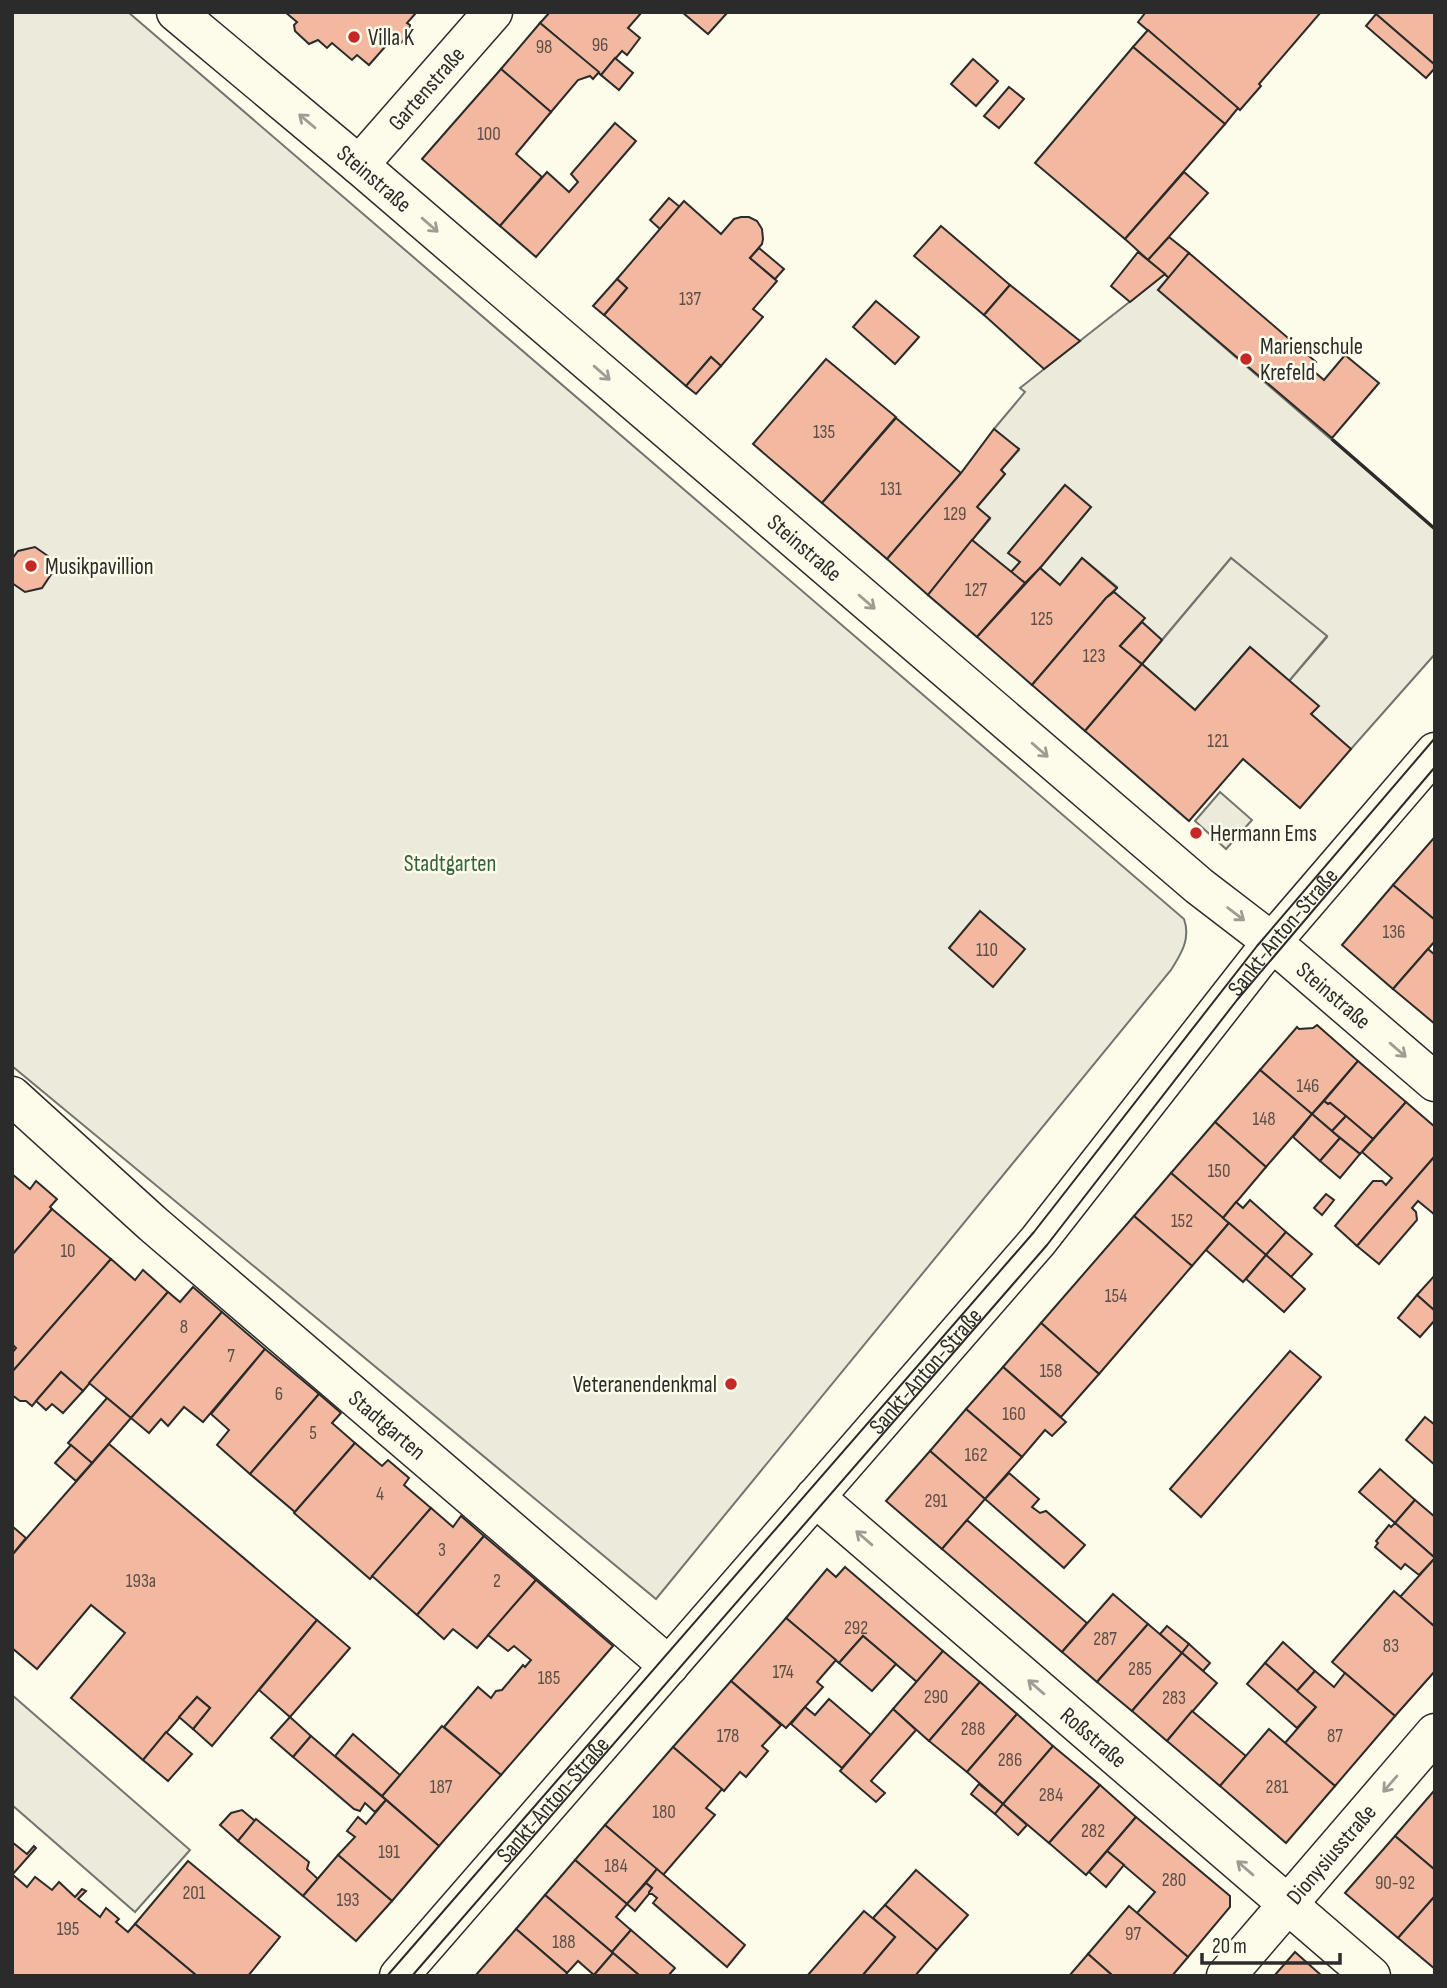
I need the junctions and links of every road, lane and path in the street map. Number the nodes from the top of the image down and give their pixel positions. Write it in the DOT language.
graph roads {
  1 [pos="176,12"];
  2 [pos="492,12"];
  3 [pos="359,165"];
  4 [pos="1435,752"];
  5 [pos="1272,942"];
  6 [pos="1435,1082"];
  7 [pos="12,1096"];
  8 [pos="815,1497"];
  9 [pos="669,1666"];
  10 [pos="1435,1733"];
  11 [pos="1287,1904"];
  12 [pos="399,1976"];
  13 [pos="1226,1976"];
  14 [pos="1371,1976"];
  3 -- 1 [label="street, Steinstraße, one-way"];
  2 -- 3 [label="street, Gartenstraße"];
  3 -- 5 [label="street, Steinstraße, one-way"];
  4 -- 5 [label="street, Sankt-Anton-Straße"];
  5 -- 6 [label="street, Steinstraße, one-way"];
  5 -- 8 [label="street, Sankt-Anton-Straße"];
  7 -- 9 [label="street, Stadtgarten"];
  8 -- 9 [label="street, Sankt-Anton-Straße"];
  11 -- 8 [label="street, Roßstraße, one-way"];
  9 -- 12 [label="street, Sankt-Anton-Straße"];
  10 -- 11 [label="street, Dionysiusstraße, one-way"];
  11 -- 13 [label="street, Dionysiusstraße"];
  11 -- 14 [label="street, Roßstraße"];
}
